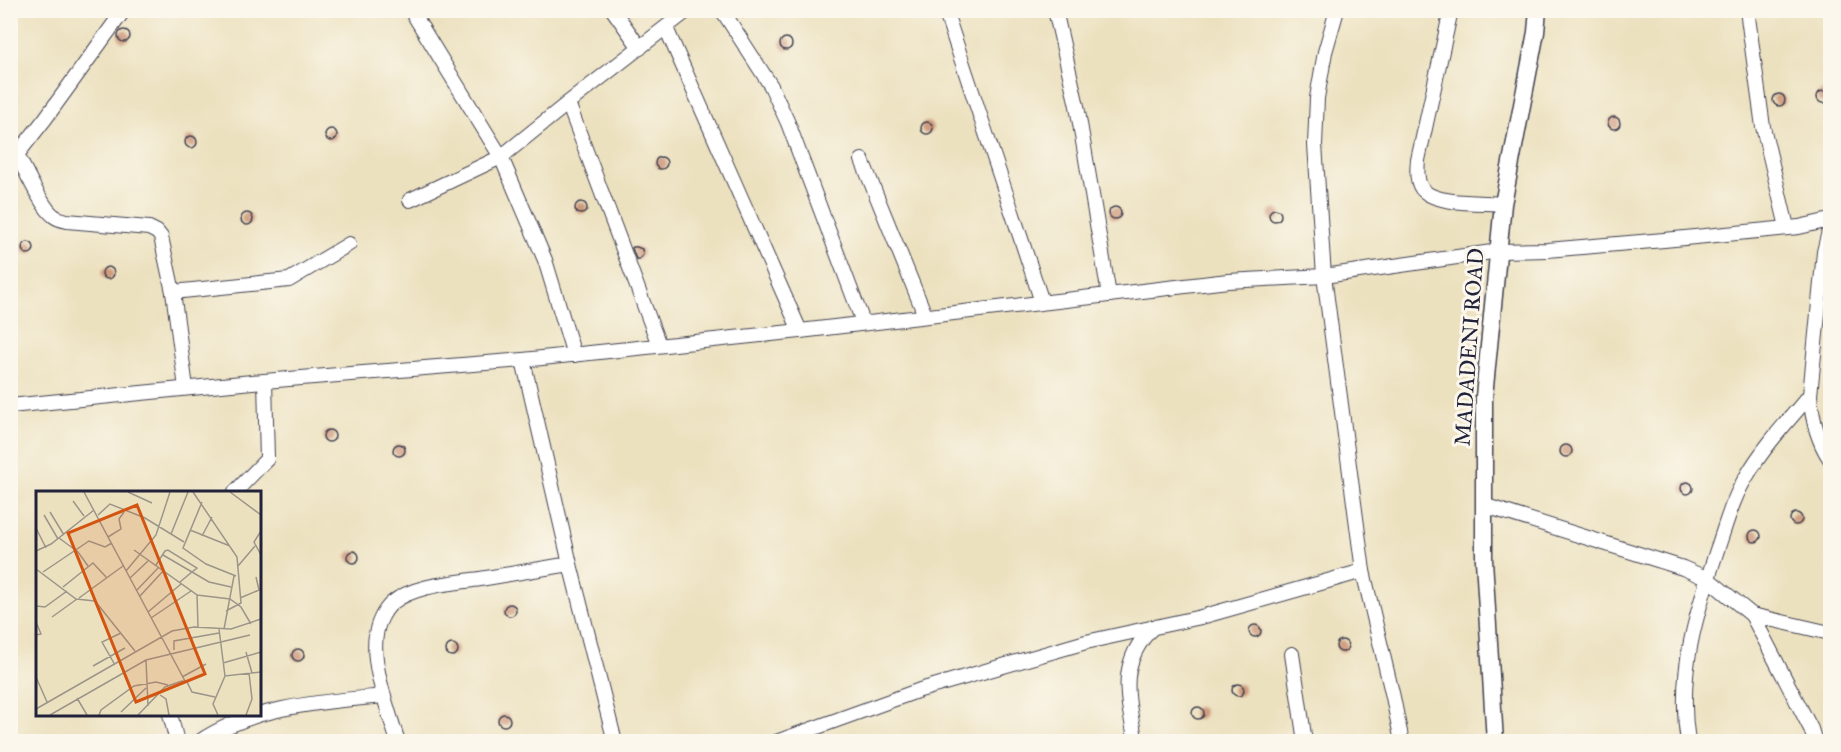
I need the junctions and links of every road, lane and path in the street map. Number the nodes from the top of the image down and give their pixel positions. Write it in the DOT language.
graph roads {
  1 [pos="124,10"];
  2 [pos="411,10"];
  3 [pos="613,10"];
  4 [pos="688,10"];
  5 [pos="722,10"];
  6 [pos="945,10"];
  7 [pos="1055,10"];
  8 [pos="1337,10"];
  9 [pos="1450,10"];
  10 [pos="1538,10"];
  11 [pos="1543,10"];
  12 [pos="1747,10"];
  13 [pos="666,28"];
  14 [pos="1536,32"];
  15 [pos="639,48"];
  16 [pos="568,103"];
  17 [pos="501,157"];
  18 [pos="14,159"];
  19 [pos="862,160"];
  20 [pos="410,200"];
  21 [pos="1503,204"];
  22 [pos="1830,220"];
  23 [pos="1787,227"];
  24 [pos="1830,227"];
  25 [pos="349,244"];
  26 [pos="1499,251"];
  27 [pos="1324,276"];
  28 [pos="173,292"];
  29 [pos="1109,295"];
  30 [pos="1042,302"];
  31 [pos="925,315"];
  32 [pos="863,322"];
  33 [pos="800,331"];
  34 [pos="659,345"];
  35 [pos="574,355"];
  36 [pos="523,360"];
  37 [pos="265,381"];
  38 [pos="186,388"];
  39 [pos="1810,395"];
  40 [pos="10,406"];
  41 [pos="1830,459"];
  42 [pos="236,491"];
  43 [pos="1483,506"];
  44 [pos="570,564"];
  45 [pos="1363,571"];
  46 [pos="1708,579"];
  47 [pos="1752,615"];
  48 [pos="1153,627"];
  49 [pos="1830,633"];
  50 [pos="1292,654"];
  51 [pos="384,696"];
  52 [pos="261,715"];
  53 [pos="171,716"];
  54 [pos="257,716"];
  55 [pos="177,741"];
  56 [pos="199,741"];
  57 [pos="398,741"];
  58 [pos="615,741"];
  59 [pos="776,741"];
  60 [pos="1136,741"];
  61 [pos="1305,741"];
  62 [pos="1402,741"];
  63 [pos="1495,741"];
  64 [pos="1688,741"];
  65 [pos="1815,741"];
  1 -- 18 [label="street"];
  2 -- 17 [label="street"];
  3 -- 15 [label="street"];
  4 -- 13 [label="street"];
  5 -- 32 [label="street"];
  6 -- 30 [label="street"];
  7 -- 29 [label="street"];
  8 -- 27 [label="street"];
  9 -- 21 [label="street"];
  10 -- 14 [label="street, MADADENI ROAD"];
  11 -- 14 [label="street, MADADENI ROAD"];
  12 -- 23 [label="street"];
  13 -- 15 [label="street"];
  13 -- 33 [label="street"];
  14 -- 21 [label="street, MADADENI ROAD"];
  15 -- 16 [label="street"];
  16 -- 17 [label="street"];
  16 -- 34 [label="street"];
  17 -- 20 [label="street"];
  17 -- 35 [label="street"];
  18 -- 28 [label="street"];
  19 -- 31 [label="street"];
  21 -- 26 [label="street, MADADENI ROAD"];
  22 -- 23 [label="street"];
  23 -- 26 [label="street"];
  24 -- 39 [label="street"];
  25 -- 28 [label="street"];
  26 -- 27 [label="street"];
  26 -- 43 [label="street, MADADENI ROAD"];
  27 -- 29 [label="street"];
  27 -- 45 [label="street"];
  28 -- 38 [label="street"];
  29 -- 30 [label="street"];
  30 -- 31 [label="street"];
  31 -- 32 [label="street"];
  32 -- 33 [label="street"];
  33 -- 34 [label="street"];
  34 -- 35 [label="street"];
  35 -- 36 [label="street"];
  36 -- 37 [label="street"];
  36 -- 44 [label="street"];
  37 -- 38 [label="street"];
  37 -- 42 [label="street"];
  38 -- 40 [label="street"];
  39 -- 41 [label="street"];
  39 -- 46 [label="street"];
  43 -- 46 [label="street"];
  43 -- 63 [label="street, MADADENI ROAD"];
  44 -- 51 [label="street"];
  44 -- 58 [label="street"];
  45 -- 48 [label="street"];
  45 -- 62 [label="street"];
  46 -- 47 [label="street"];
  46 -- 64 [label="street"];
  47 -- 49 [label="street"];
  47 -- 65 [label="street"];
  48 -- 59 [label="street"];
  48 -- 60 [label="street"];
  50 -- 61 [label="street"];
  51 -- 52 [label="street"];
  51 -- 57 [label="street"];
  53 -- 55 [label="street"];
  54 -- 56 [label="street"];
}
